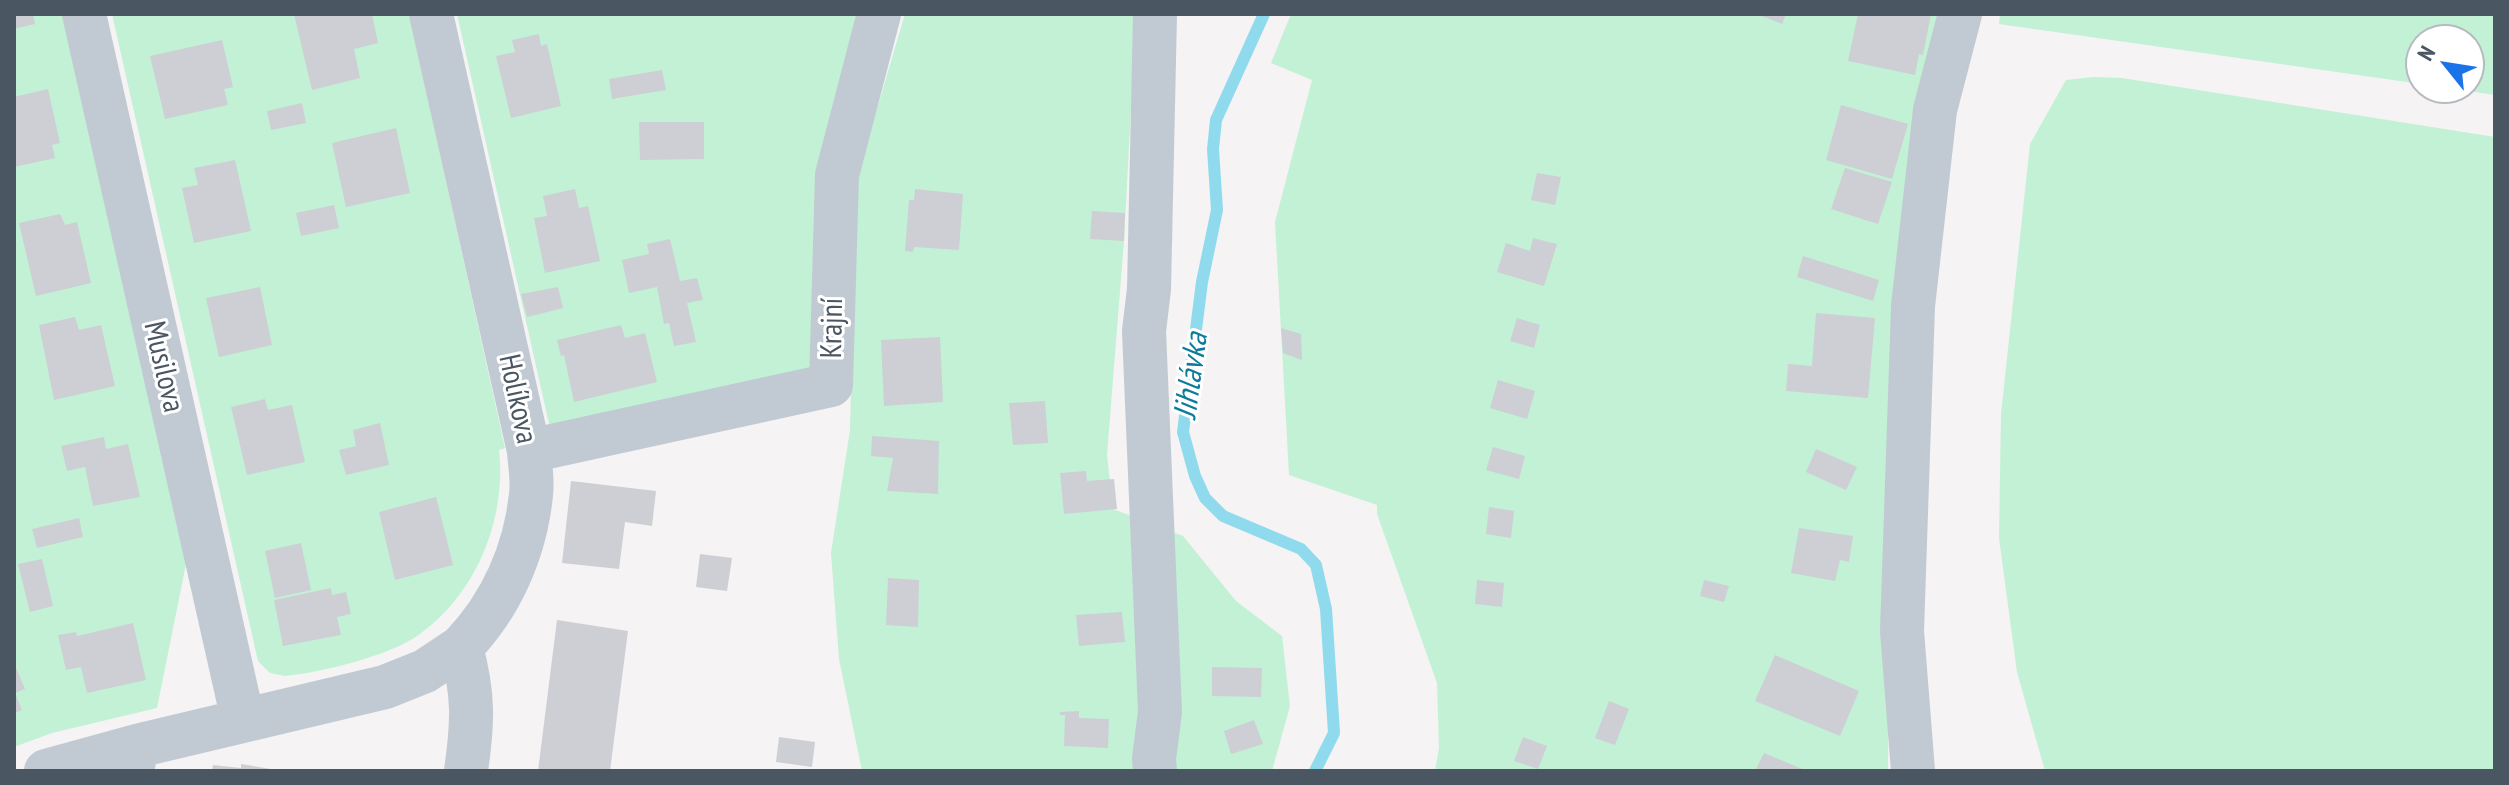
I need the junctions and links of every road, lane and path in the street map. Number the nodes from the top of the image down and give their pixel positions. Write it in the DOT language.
graph roads {
  1 [pos="84,14"];
  2 [pos="431,14"];
  3 [pos="879,14"];
  4 [pos="1155,14"];
  5 [pos="1960,14"];
  6 [pos="529,451"];
  7 [pos="461,647"];
  8 [pos="243,720"];
  9 [pos="134,759"];
  10 [pos="46,771"];
  11 [pos="466,771"];
  12 [pos="1155,771"];
  13 [pos="1913,771"];
  1 -- 8 [label="street, Musilova"];
  2 -- 6 [label="street, Holíkova"];
  3 -- 6 [label="street, Krajní"];
  4 -- 12 [label="street"];
  5 -- 13 [label="street"];
  6 -- 7 [label="street, Holíkova"];
  7 -- 8 [label="street"];
  7 -- 11 [label="street"];
  8 -- 9 [label="street"];
  9 -- 10 [label="street"];
}
